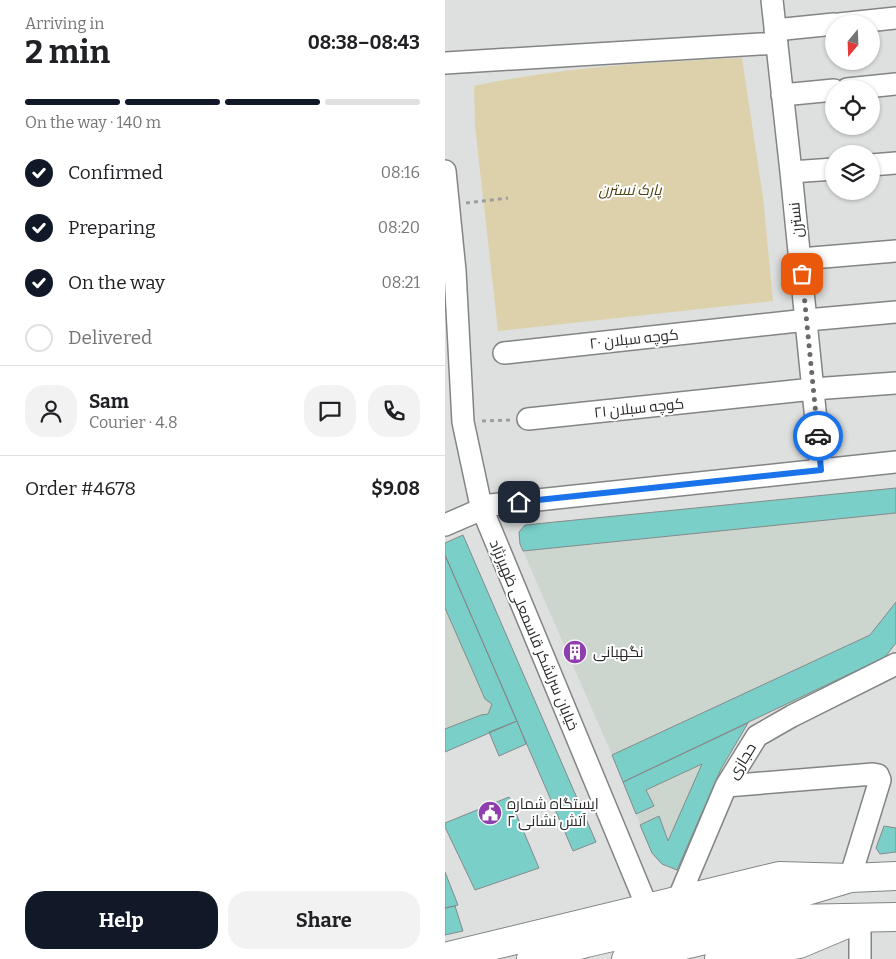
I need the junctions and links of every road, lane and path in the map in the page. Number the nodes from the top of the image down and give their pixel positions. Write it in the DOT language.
graph roads {
  1 [pos="772,0"];
  2 [pos="896,18"];
  3 [pos="880,20"];
  4 [pos="825,26"];
  5 [pos="776,36"];
  6 [pos="445,63"];
  7 [pos="896,84"];
  8 [pos="880,86"];
  9 [pos="825,91"];
  10 [pos="782,95"];
  11 [pos="896,163"];
  12 [pos="880,164"];
  13 [pos="825,170"];
  14 [pos="791,172"];
  15 [pos="445,174"];
  16 [pos="508,198"];
  17 [pos="448,206"];
  18 [pos="896,251"];
  19 [pos="800,260"];
  20 [pos="450,295"];
  21 [pos="896,312"];
  22 [pos="807,320"];
  23 [pos="504,353"];
  24 [pos="453,354"];
  25 [pos="896,383"];
  26 [pos="813,389"];
  27 [pos="529,419"];
  28 [pos="463,422"];
  29 [pos="896,462"];
  30 [pos="821,470"];
  31 [pos="481,507"];
  32 [pos="445,525"];
  33 [pos="896,664"];
  34 [pos="726,786"];
  35 [pos="896,876"];
  36 [pos="850,878"];
  37 [pos="677,902"];
  38 [pos="789,908"];
  39 [pos="648,909"];
  40 [pos="896,916"];
  41 [pos="860,918"];
  42 [pos="448,957"];
  43 [pos="531,959"];
  44 [pos="626,959"];
  45 [pos="719,959"];
  46 [pos="860,959"];
  1 -- 5 [label="street, نسترن"];
  2 -- 3 [label="street"];
  4 -- 5 [label="street"];
  5 -- 6 [label="street"];
  5 -- 10 [label="street, نسترن"];
  7 -- 8 [label="street"];
  9 -- 10 [label="street"];
  10 -- 14 [label="street, نسترن"];
  11 -- 12 [label="street"];
  13 -- 14 [label="street"];
  14 -- 19 [label="street, نسترن"];
  15 -- 17 [label="street, خیابان سرلشکر قاسمعلی ظهیرنژاد"];
  16 -- 17 [label="path"];
  17 -- 20 [label="street, خیابان سرلشکر قاسمعلی ظهیرنژاد"];
  18 -- 19 [label="street"];
  19 -- 22 [label="street, نسترن"];
  20 -- 24 [label="street, خیابان سرلشکر قاسمعلی ظهیرنژاد"];
  21 -- 22 [label="street, کوچه سبلان ۲۰"];
  22 -- 23 [label="street, کوچه سبلان ۲۰"];
  22 -- 26 [label="street, نسترن"];
  24 -- 28 [label="street, خیابان سرلشکر قاسمعلی ظهیرنژاد"];
  25 -- 26 [label="street, کوچه سبلان ۲۱"];
  26 -- 27 [label="street, کوچه سبلان ۲۱"];
  26 -- 30 [label="street, نسترن"];
  27 -- 28 [label="path"];
  28 -- 31 [label="street, خیابان سرلشکر قاسمعلی ظهیرنژاد"];
  29 -- 30 [label="street"];
  30 -- 31 [label="street"];
  31 -- 32 [label="street"];
  31 -- 39 [label="street, خیابان سرلشکر قاسمعلی ظهیرنژاد"];
  33 -- 34 [label="street, حجازی"];
  34 -- 36 [label="street"];
  34 -- 37 [label="street, حجازی"];
  35 -- 36 [label="main road"];
  36 -- 37 [label="main road"];
  36 -- 38 [label="main road"];
  37 -- 39 [label="main road"];
  38 -- 41 [label="main road"];
  38 -- 43 [label="main road"];
  38 -- 44 [label="main road"];
  39 -- 42 [label="main road"];
  40 -- 41 [label="main road"];
  41 -- 45 [label="main road"];
  41 -- 46 [label="street"];
}
